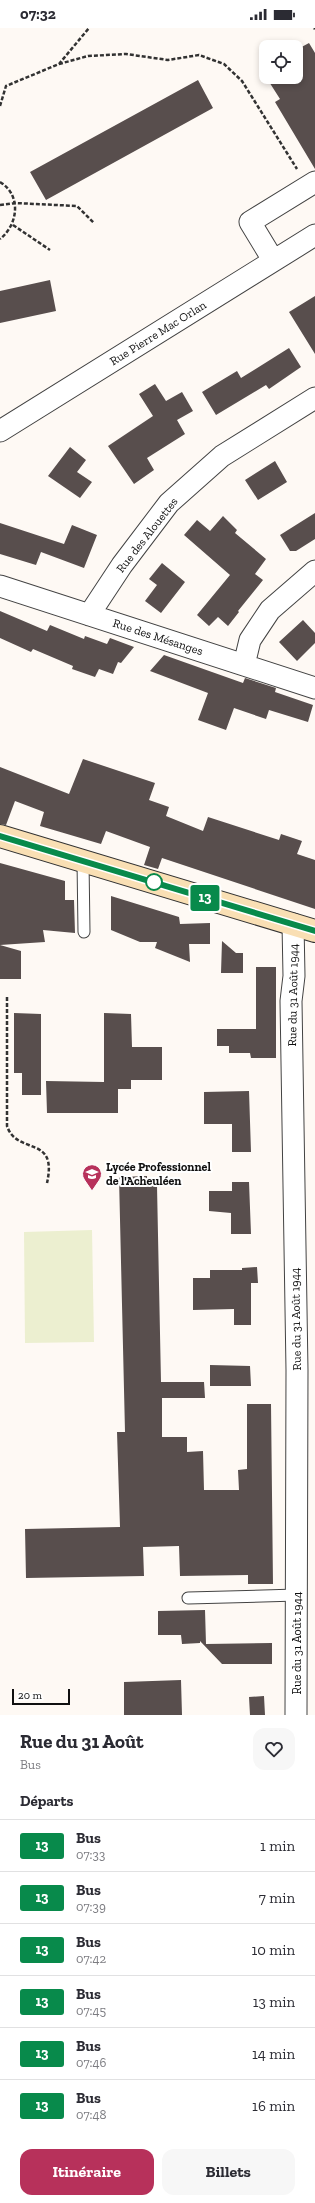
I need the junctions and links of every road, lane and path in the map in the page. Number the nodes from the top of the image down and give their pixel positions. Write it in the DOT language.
graph roads {
  1 [pos="89,28"];
  2 [pos="59,64"];
  3 [pos="0,106"];
  4 [pos="0,182"];
  5 [pos="311,184"];
  6 [pos="15,203"];
  7 [pos="0,205"];
  8 [pos="94,223"];
  9 [pos="13,225"];
  10 [pos="315,235"];
  11 [pos="0,239"];
  12 [pos="50,250"];
  13 [pos="273,260"];
  14 [pos="315,398"];
  15 [pos="0,431"];
  16 [pos="315,571"];
  17 [pos="0,586"];
  18 [pos="89,615"];
  19 [pos="244,664"];
  20 [pos="315,688"];
  21 [pos="0,836"];
  22 [pos="83,861"];
  23 [pos="293,924"];
  24 [pos="315,931"];
  25 [pos="84,932"];
  26 [pos="7,997"];
  27 [pos="47,1183"];
  28 [pos="306,1370"];
  29 [pos="306,1556"];
  30 [pos="297,1595"];
  31 [pos="188,1598"];
  32 [pos="296,1715"];
  1 -- 2 [label="path"];
  2 -- 3 [label="path"];
  2 -- 5 [label="path"];
  4 -- 6 [label="path"];
  5 -- 13 [label="street"];
  6 -- 7 [label="path"];
  6 -- 8 [label="path"];
  6 -- 9 [label="path"];
  9 -- 11 [label="path"];
  9 -- 12 [label="path"];
  10 -- 13 [label="street, Rue Pierre Mac Orlan"];
  13 -- 15 [label="street, Rue Pierre Mac Orlan"];
  14 -- 18 [label="street, Rue des Alouettes"];
  16 -- 19 [label="street"];
  17 -- 18 [label="street, Rue des Mésanges"];
  18 -- 19 [label="street, Rue des Mésanges"];
  19 -- 20 [label="street, Rue des Mésanges"];
  21 -- 22 [label="main road"];
  22 -- 23 [label="main road"];
  22 -- 25 [label="lane"];
  23 -- 24 [label="main road"];
  23 -- 28 [label="street, Rue du 31 Août 1944"];
  26 -- 27 [label="path"];
  28 -- 29 [label="street, Rue du 31 Août 1944"];
  29 -- 30 [label="street, Rue du 31 Août 1944"];
  30 -- 31 [label="lane"];
  30 -- 32 [label="street, Rue du 31 Août 1944"];
}
